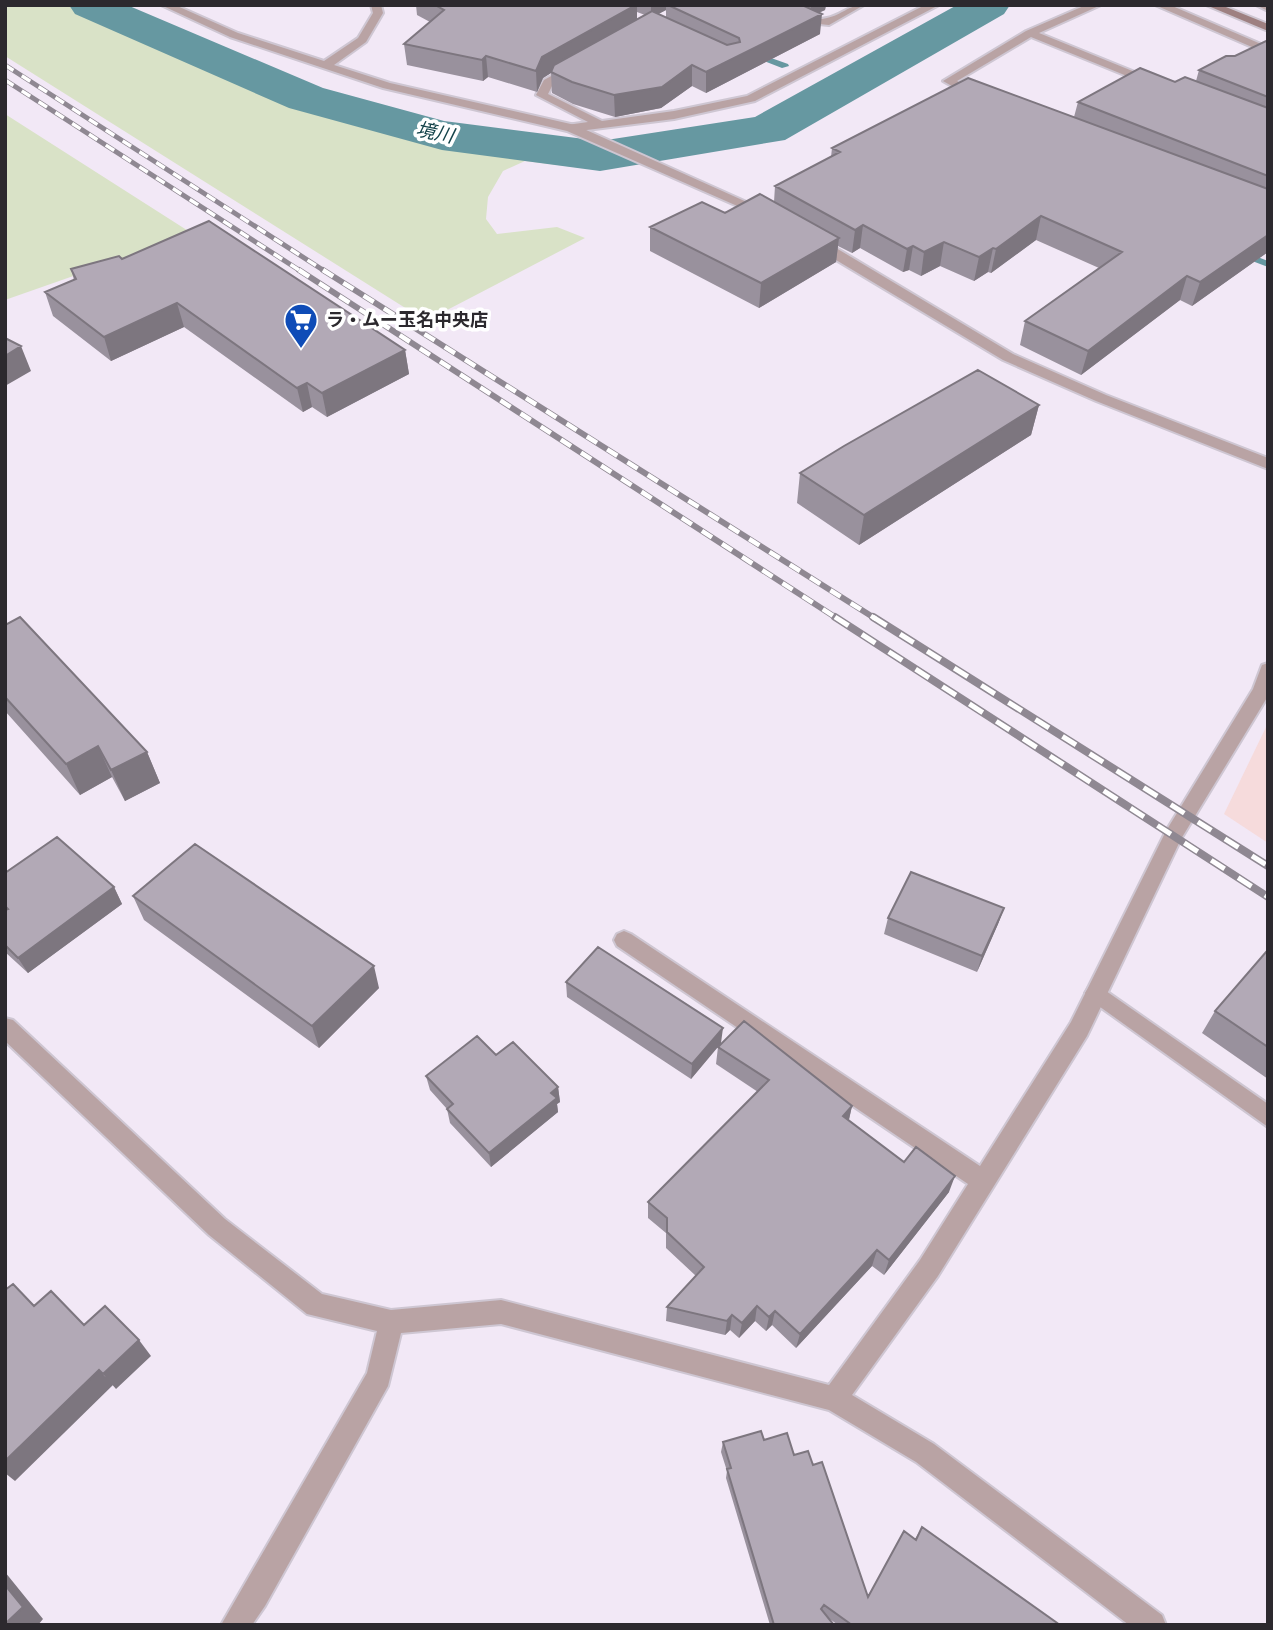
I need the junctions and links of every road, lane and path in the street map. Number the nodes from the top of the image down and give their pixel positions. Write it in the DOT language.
graph roads {
  1 [pos="166,5"];
  2 [pos="376,5"];
  3 [pos="760,5"];
  4 [pos="859,5"];
  5 [pos="934,5"];
  6 [pos="1096,5"];
  7 [pos="1160,5"];
  8 [pos="1211,5"];
  9 [pos="1261,5"];
  10 [pos="1268,8"];
  11 [pos="1268,28"];
  12 [pos="1030,33"];
  13 [pos="1268,51"];
  14 [pos="587,60"];
  15 [pos="326,65"];
  16 [pos="1168,89"];
  17 [pos="984,98"];
  18 [pos="601,124"];
  19 [pos="571,128"];
  20 [pos="780,222"];
  21 [pos="802,234"];
  22 [pos="1268,464"];
  23 [pos="1268,669"];
  24 [pos="624,940"];
  25 [pos="1096,993"];
  26 [pos="5,1027"];
  27 [pos="1268,1116"];
  28 [pos="983,1181"];
  29 [pos="391,1322"];
  30 [pos="834,1399"];
  31 [pos="235,1625"];
  32 [pos="1152,1625"];
  1 -- 15 [label="street"];
  2 -- 15 [label="street"];
  3 -- 4 [label="street"];
  5 -- 18 [label="street"];
  6 -- 12 [label="street"];
  7 -- 13 [label="street"];
  8 -- 11 [label="main road"];
  9 -- 10 [label="street"];
  12 -- 16 [label="street"];
  12 -- 17 [label="street"];
  14 -- 18 [label="street"];
  15 -- 19 [label="street"];
  18 -- 19 [label="street"];
  19 -- 20 [label="street"];
  21 -- 22 [label="street"];
  23 -- 25 [label="street"];
  24 -- 28 [label="street"];
  25 -- 27 [label="street"];
  25 -- 28 [label="street"];
  26 -- 29 [label="street"];
  28 -- 30 [label="street"];
  29 -- 30 [label="street"];
  29 -- 31 [label="street"];
  30 -- 32 [label="street"];
}
